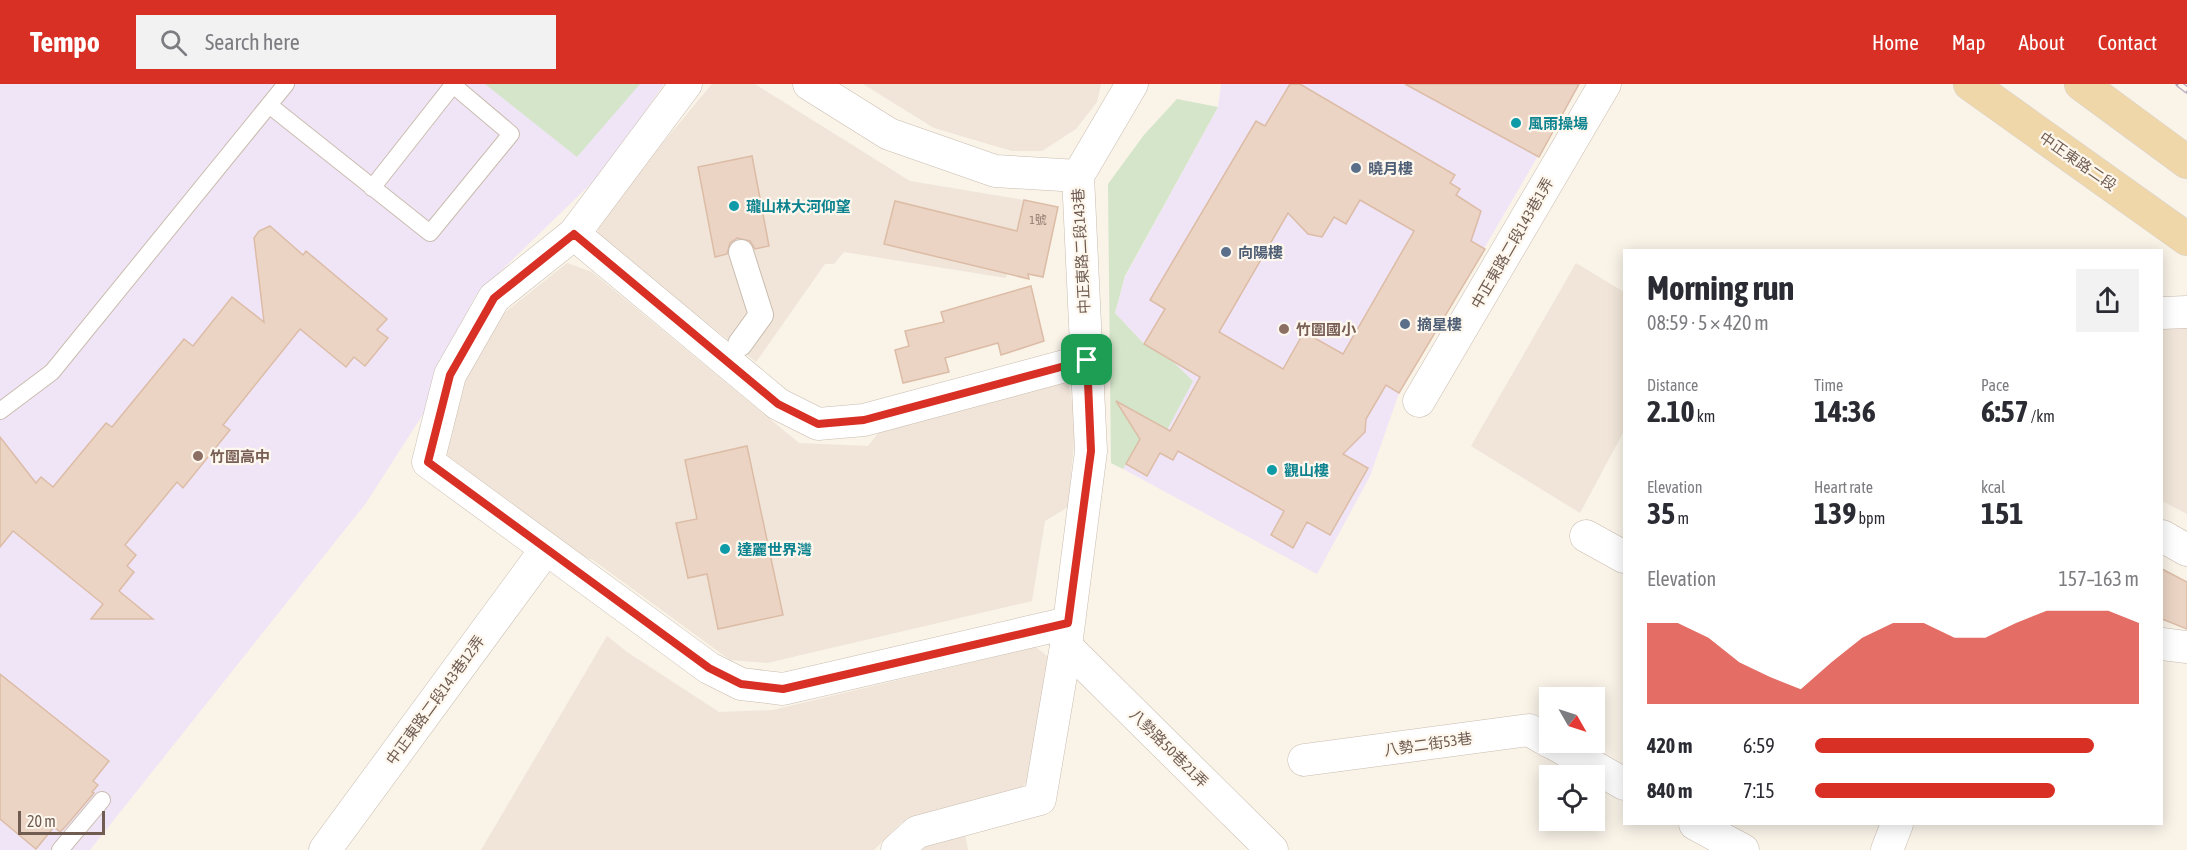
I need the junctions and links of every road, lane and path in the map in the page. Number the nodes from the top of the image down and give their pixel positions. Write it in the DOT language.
graph roads {
  1 [pos="286,84"];
  2 [pos="686,84"];
  3 [pos="809,84"];
  4 [pos="1131,84"];
  5 [pos="1605,84"];
  6 [pos="1970,84"];
  7 [pos="2081,84"];
  8 [pos="268,105"];
  9 [pos="2187,162"];
  10 [pos="1078,176"];
  11 [pos="372,188"];
  12 [pos="574,234"];
  13 [pos="2187,239"];
  14 [pos="741,252"];
  15 [pos="2187,312"];
  16 [pos="2163,313"];
  17 [pos="740,344"];
  18 [pos="1087,360"];
  19 [pos="1419,401"];
  20 [pos="4,405"];
  21 [pos="1586,536"];
  22 [pos="2163,537"];
  23 [pos="546,549"];
  24 [pos="2187,550"];
  25 [pos="1623,556"];
  26 [pos="1067,634"];
  27 [pos="2163,644"];
  28 [pos="2187,647"];
  29 [pos="1539,736"];
  30 [pos="1569,753"];
  31 [pos="1304,760"];
  32 [pos="1623,783"];
  33 [pos="102,800"];
  34 [pos="1697,825"];
  35 [pos="1897,825"];
  36 [pos="60,850"];
  37 [pos="324,850"];
  38 [pos="897,850"];
  39 [pos="1272,850"];
  40 [pos="1743,850"];
  41 [pos="1887,850"];
  1 -- 8 [label="lane"];
  2 -- 12 [label="street"];
  3 -- 10 [label="street"];
  4 -- 10 [label="street, 中正東路二段143巷"];
  5 -- 19 [label="street, 中正東路二段143巷1弄"];
  6 -- 13 [label="main road, 中正東路二段"];
  7 -- 9 [label="main road"];
  8 -- 11 [label="lane"];
  8 -- 20 [label="lane"];
  10 -- 18 [label="street, 中正東路二段143巷"];
  11 -- 11 [label="lane"];
  12 -- 18 [label="street"];
  12 -- 23 [label="street"];
  14 -- 17 [label="street"];
  15 -- 16 [label="street"];
  18 -- 26 [label="street, 中正東路二段143巷"];
  21 -- 25 [label="street"];
  22 -- 24 [label="street"];
  23 -- 26 [label="street"];
  23 -- 37 [label="street, 中正東路二段143巷12弄"];
  26 -- 38 [label="street"];
  26 -- 39 [label="street, 八勢路50巷21弄"];
  27 -- 28 [label="street"];
  29 -- 31 [label="street, 八勢二街53巷"];
  30 -- 32 [label="street, 八勢二街53巷"];
  33 -- 36 [label="lane"];
  34 -- 40 [label="street"];
  35 -- 41 [label="street"];
}
